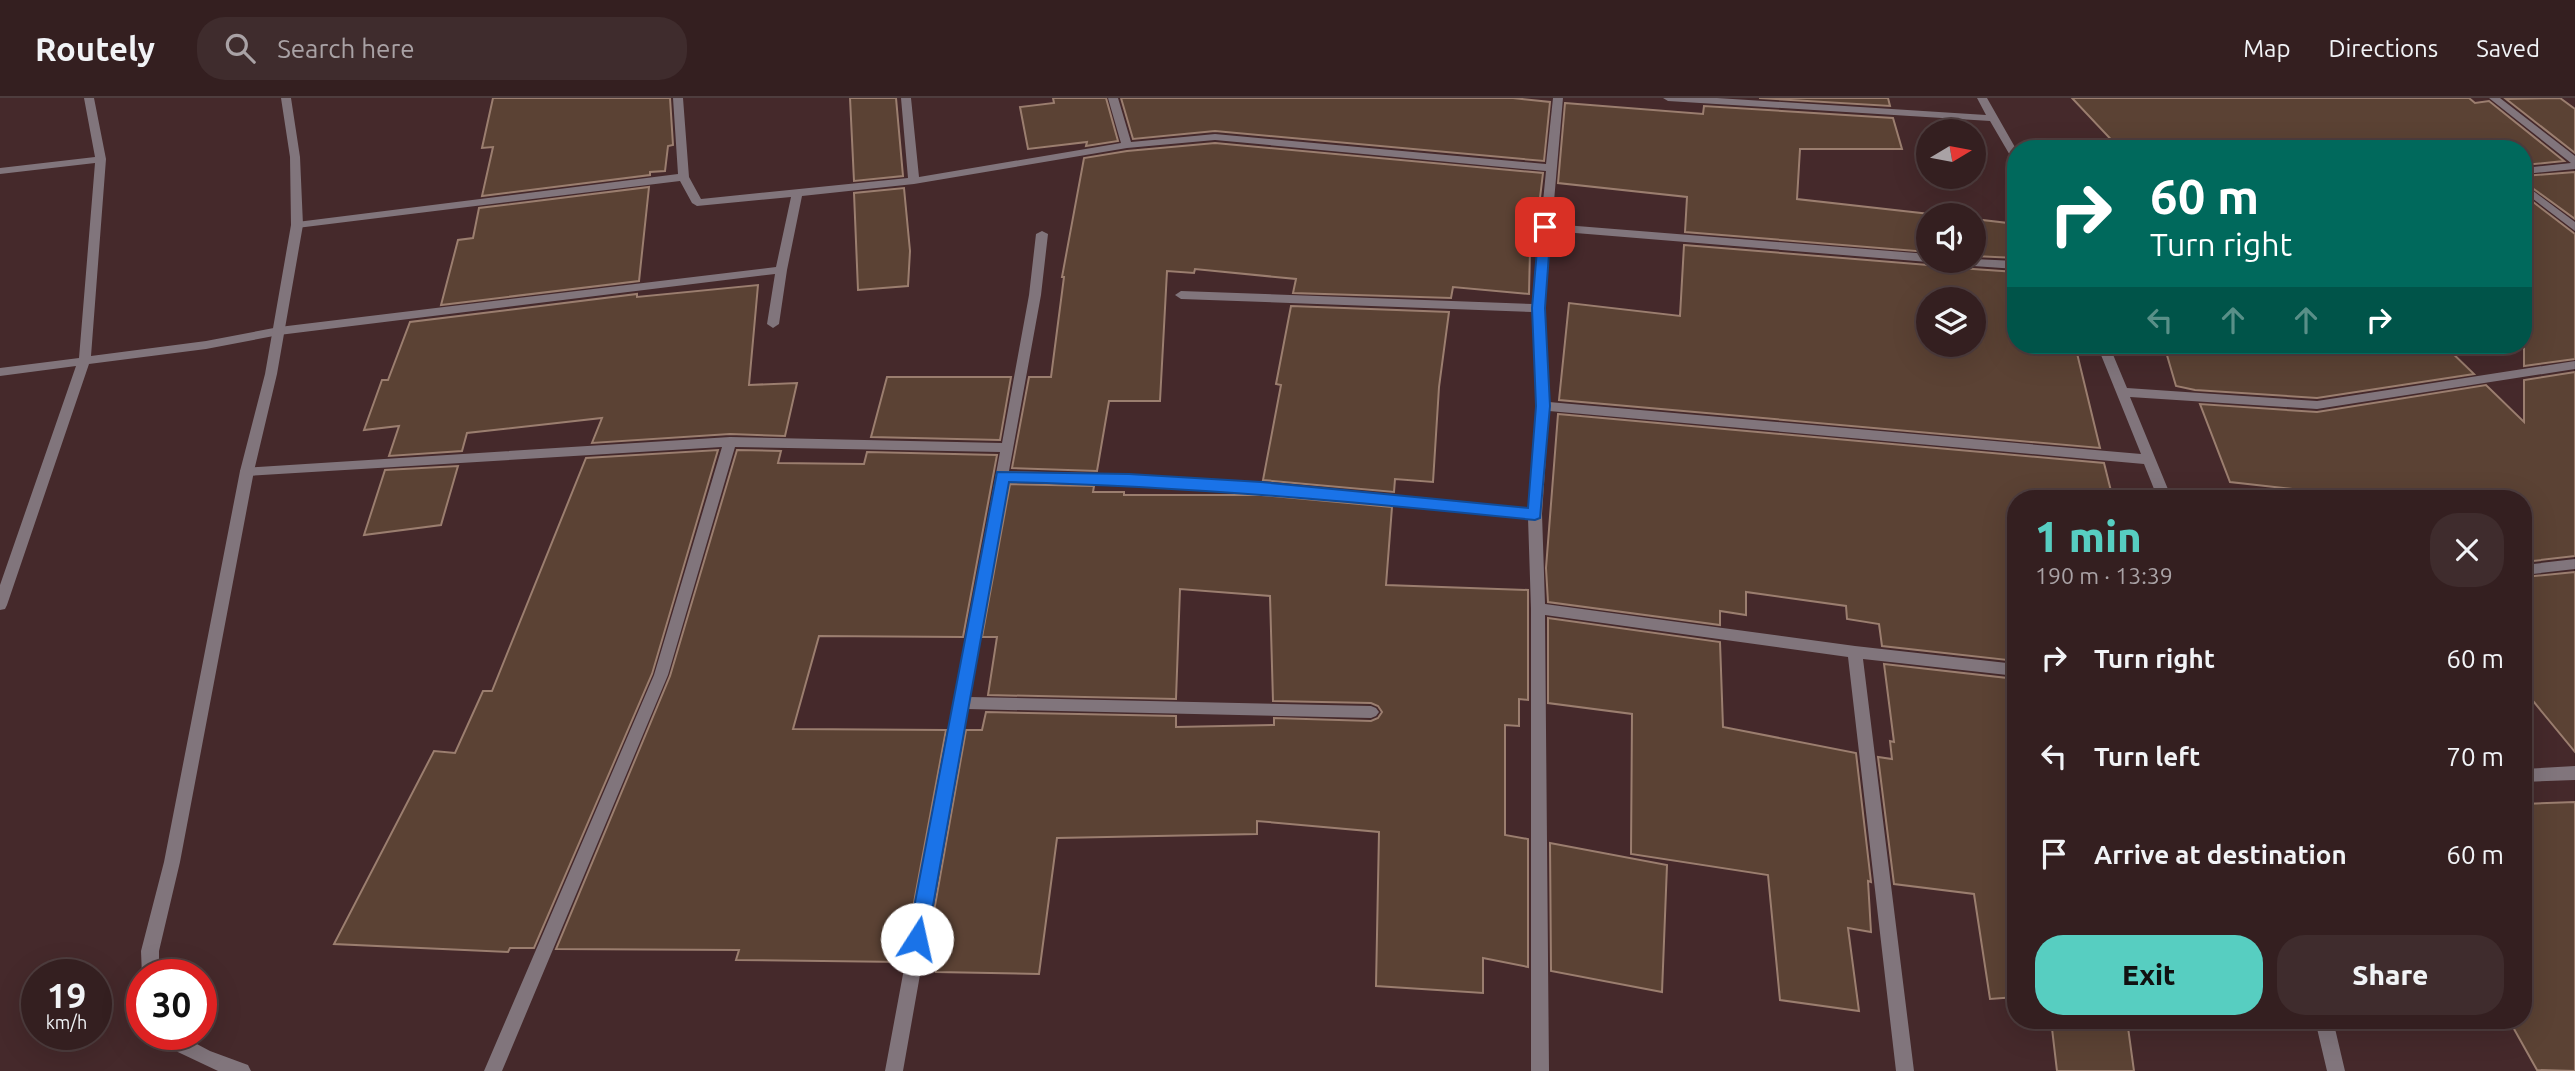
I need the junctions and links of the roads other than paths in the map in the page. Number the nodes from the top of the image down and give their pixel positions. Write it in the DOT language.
graph roads {
  1 [pos="89,98"];
  2 [pos="285,98"];
  3 [pos="678,98"];
  4 [pos="906,98"];
  5 [pos="1113,98"];
  6 [pos="1558,98"];
  7 [pos="1668,98"];
  8 [pos="1982,98"];
  9 [pos="2494,98"];
  10 [pos="1993,118"];
  11 [pos="2007,142"];
  12 [pos="1127,145"];
  13 [pos="101,159"];
  14 [pos="2575,163"];
  15 [pos="1553,168"];
  16 [pos="0,171"];
  17 [pos="2532,171"];
  18 [pos="684,177"];
  19 [pos="914,181"];
  20 [pos="797,193"];
  21 [pos="2532,193"];
  22 [pos="297,225"];
  23 [pos="1545,227"];
  24 [pos="2575,228"];
  25 [pos="1042,234"];
  26 [pos="1916,257"];
  27 [pos="1986,263"];
  28 [pos="2007,264"];
  29 [pos="781,270"];
  30 [pos="1181,295"];
  31 [pos="1538,308"];
  32 [pos="773,324"];
  33 [pos="279,331"];
  34 [pos="2107,354"];
  35 [pos="85,359"];
  36 [pos="2575,365"];
  37 [pos="0,372"];
  38 [pos="2123,391"];
  39 [pos="1543,406"];
  40 [pos="730,442"];
  41 [pos="1007,448"];
  42 [pos="2151,460"];
  43 [pos="247,471"];
  44 [pos="1002,476"];
  45 [pos="2162,490"];
  46 [pos="1535,514"];
  47 [pos="7,563"];
  48 [pos="2575,564"];
  49 [pos="2532,569"];
  50 [pos="0,605"];
  51 [pos="1538,609"];
  52 [pos="1855,652"];
  53 [pos="2007,669"];
  54 [pos="960,703"];
  55 [pos="1371,712"];
  56 [pos="2575,773"];
  57 [pos="2532,776"];
  58 [pos="150,959"];
  59 [pos="2326,1029"];
  60 [pos="190,1050"];
  61 [pos="242,1071"];
  62 [pos="493,1071"];
  63 [pos="894,1071"];
  64 [pos="1540,1071"];
  65 [pos="1905,1071"];
  66 [pos="2336,1071"];
  1 -- 13 [label="street"];
  2 -- 22 [label="street"];
  3 -- 18 [label="street"];
  4 -- 19 [label="street"];
  5 -- 12 [label="street"];
  6 -- 15 [label="street"];
  7 -- 10 [label="street"];
  8 -- 10 [label="street"];
  9 -- 14 [label="street"];
  10 -- 11 [label="street"];
  12 -- 15 [label="street"];
  12 -- 19 [label="street"];
  13 -- 16 [label="street"];
  13 -- 35 [label="street"];
  14 -- 17 [label="street"];
  15 -- 23 [label="street"];
  18 -- 20 [label="street"];
  18 -- 22 [label="street"];
  19 -- 20 [label="street"];
  20 -- 29 [label="street"];
  21 -- 24 [label="street"];
  22 -- 33 [label="street"];
  23 -- 26 [label="street"];
  23 -- 31 [label="street"];
  25 -- 41 [label="street"];
  27 -- 28 [label="street"];
  29 -- 32 [label="street"];
  29 -- 33 [label="street"];
  30 -- 31 [label="street"];
  31 -- 39 [label="street"];
  33 -- 35 [label="street"];
  33 -- 43 [label="street"];
  34 -- 38 [label="street"];
  35 -- 37 [label="street"];
  35 -- 47 [label="street"];
  36 -- 38 [label="street"];
  38 -- 42 [label="street"];
  39 -- 42 [label="street"];
  39 -- 46 [label="street"];
  40 -- 41 [label="street"];
  40 -- 43 [label="street"];
  40 -- 62 [label="street"];
  41 -- 44 [label="street"];
  42 -- 45 [label="street"];
  43 -- 58 [label="street"];
  44 -- 46 [label="street"];
  44 -- 54 [label="street"];
  46 -- 51 [label="street"];
  47 -- 50 [label="street"];
  48 -- 49 [label="street"];
  51 -- 52 [label="street"];
  51 -- 64 [label="street"];
  52 -- 53 [label="street"];
  52 -- 65 [label="street"];
  54 -- 55 [label="street"];
  54 -- 63 [label="street"];
  56 -- 57 [label="street"];
  59 -- 66 [label="street"];
  60 -- 61 [label="street"];
}
